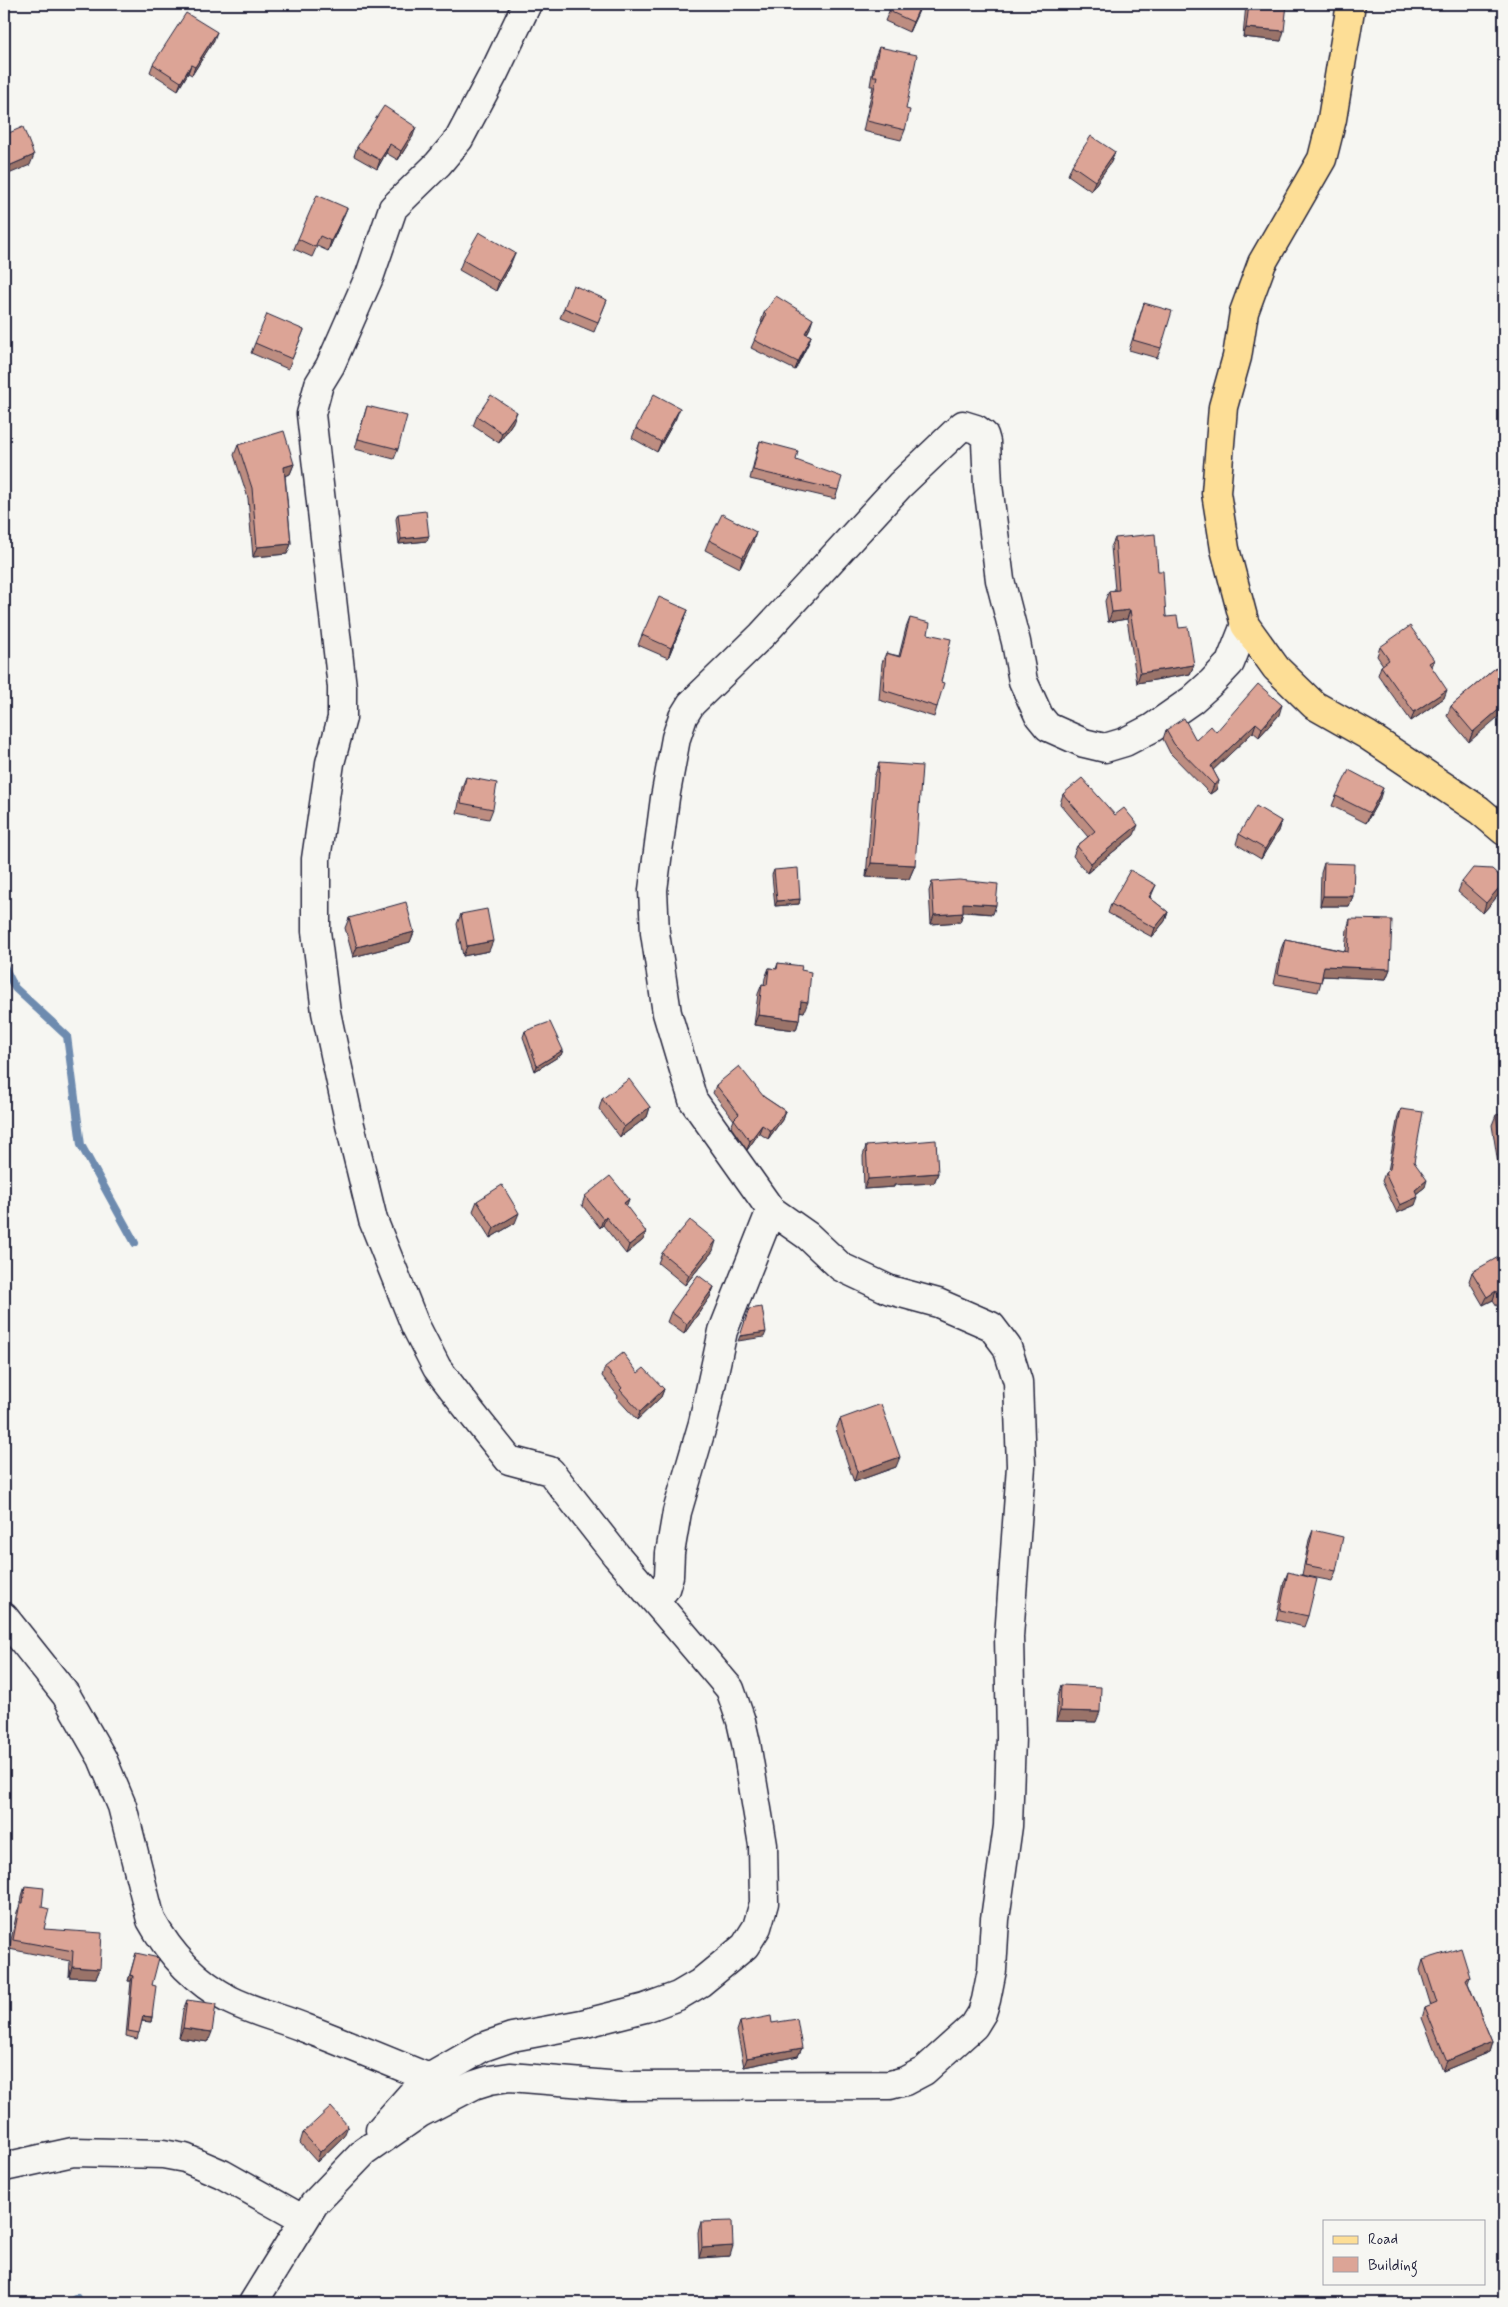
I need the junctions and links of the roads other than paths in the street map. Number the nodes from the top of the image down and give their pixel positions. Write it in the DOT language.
graph roads {
  1 [pos="527,4"];
  2 [pos="1351,4"];
  3 [pos="1245,626"];
  4 [pos="1504,831"];
  5 [pos="771,1210"];
  6 [pos="655,1599"];
  7 [pos="4,1617"];
  8 [pos="429,2078"];
  9 [pos="371,2146"];
  10 [pos="4,2167"];
  11 [pos="304,2220"];
  12 [pos="253,2303"];
  1 -- 6 [label="street"];
  2 -- 3 [label="main road"];
  3 -- 4 [label="main road"];
  3 -- 5 [label="street"];
  5 -- 6 [label="street"];
  5 -- 9 [label="street"];
  6 -- 8 [label="street"];
  7 -- 8 [label="street"];
  8 -- 9 [label="street"];
  9 -- 11 [label="street"];
  10 -- 11 [label="street"];
  11 -- 12 [label="street"];
}
